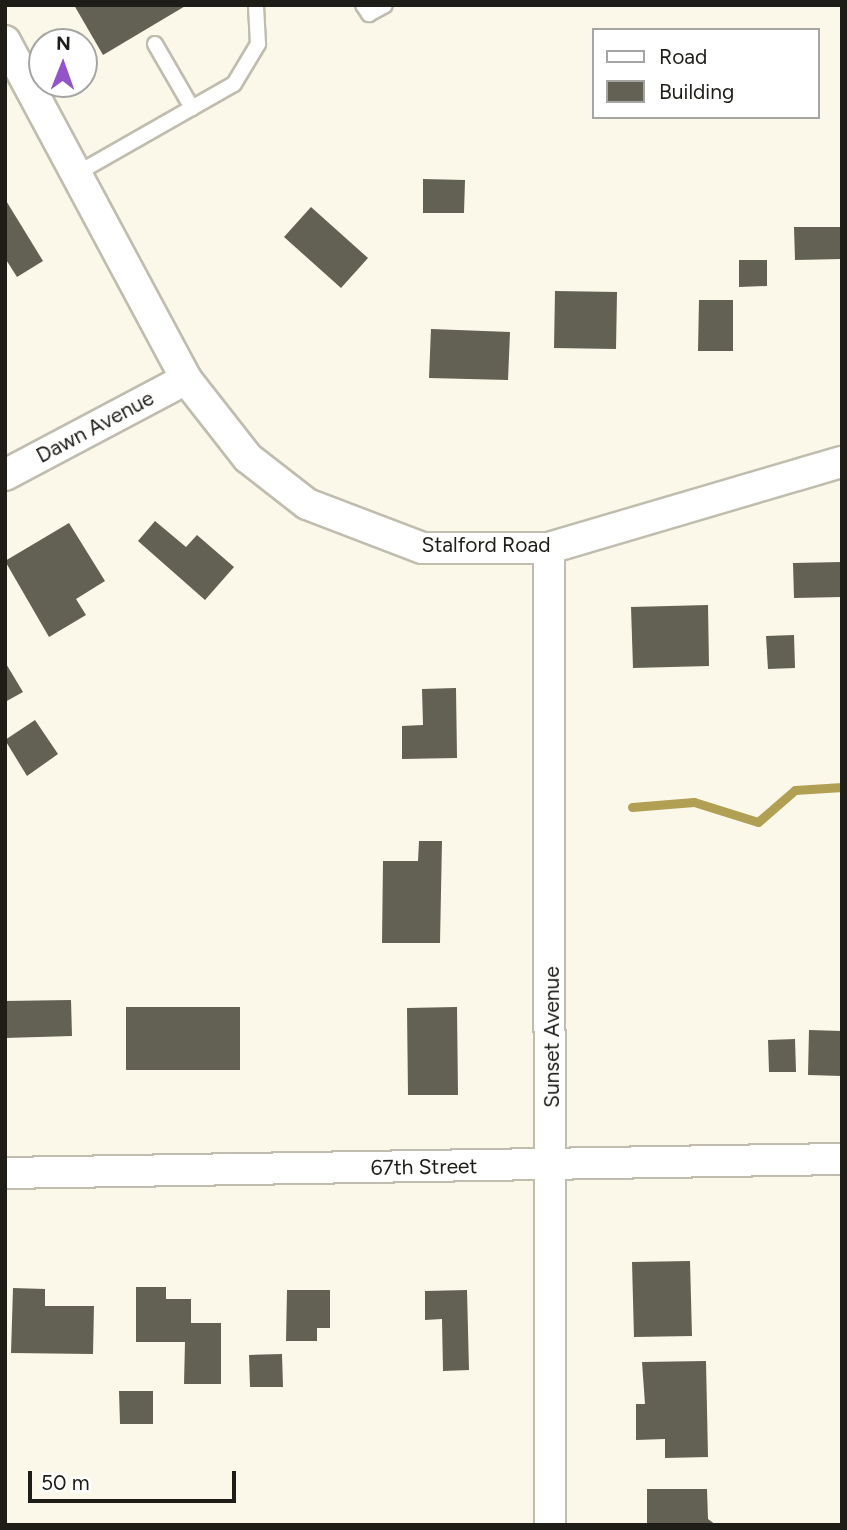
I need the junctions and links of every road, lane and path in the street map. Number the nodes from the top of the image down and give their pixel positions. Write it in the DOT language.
graph roads {
  1 [pos="256,5"];
  2 [pos="363,5"];
  3 [pos="385,5"];
  4 [pos="155,44"];
  5 [pos="8,52"];
  6 [pos="192,108"];
  7 [pos="76,174"];
  8 [pos="186,379"];
  9 [pos="842,462"];
  10 [pos="5,475"];
  11 [pos="549,548"];
  12 [pos="842,1159"];
  13 [pos="553,1165"];
  14 [pos="5,1173"];
  15 [pos="550,1525"];
  1 -- 6 [label="lane"];
  2 -- 3 [label="lane"];
  4 -- 6 [label="lane"];
  5 -- 7 [label="street, Stalford Road"];
  6 -- 7 [label="lane"];
  7 -- 8 [label="street, Stalford Road"];
  8 -- 10 [label="street, Dawn Avenue"];
  8 -- 11 [label="street, Stalford Road"];
  9 -- 11 [label="street, Stalford Road"];
  11 -- 13 [label="street, Sunset Avenue"];
  12 -- 13 [label="street, 67th Street"];
  13 -- 14 [label="street, 67th Street"];
  13 -- 15 [label="street, Sunset Avenue"];
}
